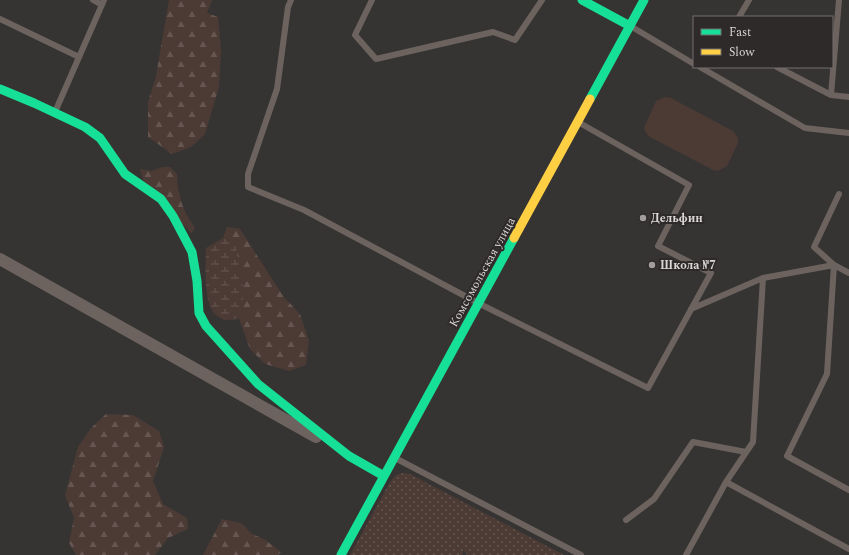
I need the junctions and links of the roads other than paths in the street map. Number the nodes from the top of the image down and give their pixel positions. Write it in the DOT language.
graph roads {
  1 [pos="93,0"];
  2 [pos="290,0"];
  3 [pos="372,0"];
  4 [pos="542,0"];
  5 [pos="582,0"];
  6 [pos="644,0"];
  7 [pos="749,0"];
  8 [pos="839,0"];
  9 [pos="104,2"];
  10 [pos="740,16"];
  11 [pos="0,19"];
  12 [pos="630,26"];
  13 [pos="79,57"];
  14 [pos="693,63"];
  15 [pos="702,68"];
  16 [pos="779,68"];
  17 [pos="0,89"];
  18 [pos="831,95"];
  19 [pos="849,96"];
  20 [pos="55,112"];
  21 [pos="578,122"];
  22 [pos="849,133"];
  23 [pos="839,194"];
  24 [pos="0,259"];
  25 [pos="834,265"];
  26 [pos="849,273"];
  27 [pos="763,278"];
  28 [pos="478,304"];
  29 [pos="691,309"];
  30 [pos="746,452"];
  31 [pos="349,456"];
  32 [pos="394,457"];
  33 [pos="384,476"];
  34 [pos="726,482"];
  35 [pos="849,490"];
  36 [pos="626,520"];
  37 [pos="849,549"];
  38 [pos="341,555"];
  39 [pos="581,555"];
  40 [pos="686,555"];
  1 -- 9 [label="lane"];
  2 -- 28 [label="lane"];
  3 -- 4 [label="lane"];
  5 -- 12 [label="main road"];
  6 -- 12 [label="main road, Комсомольская улица"];
  7 -- 10 [label="lane"];
  8 -- 18 [label="lane"];
  9 -- 13 [label="lane"];
  11 -- 13 [label="lane"];
  12 -- 14 [label="lane"];
  12 -- 21 [label="main road, Комсомольская улица"];
  13 -- 20 [label="lane"];
  15 -- 22 [label="lane"];
  16 -- 18 [label="lane"];
  17 -- 20 [label="main road"];
  18 -- 19 [label="lane"];
  20 -- 31 [label="main road"];
  21 -- 28 [label="main road, Комсомольская улица"];
  21 -- 29 [label="lane"];
  23 -- 25 [label="lane"];
  24 -- 31 [label="street"];
  25 -- 26 [label="lane"];
  25 -- 27 [label="lane"];
  25 -- 35 [label="lane"];
  27 -- 29 [label="lane"];
  27 -- 30 [label="lane"];
  28 -- 29 [label="lane"];
  28 -- 32 [label="main road, Комсомольская улица"];
  30 -- 34 [label="lane"];
  30 -- 36 [label="lane"];
  31 -- 33 [label="main road"];
  32 -- 33 [label="main road, Комсомольская улица"];
  32 -- 39 [label="lane"];
  33 -- 38 [label="main road, Комсомольская улица"];
  34 -- 37 [label="lane"];
  34 -- 40 [label="lane"];
}
